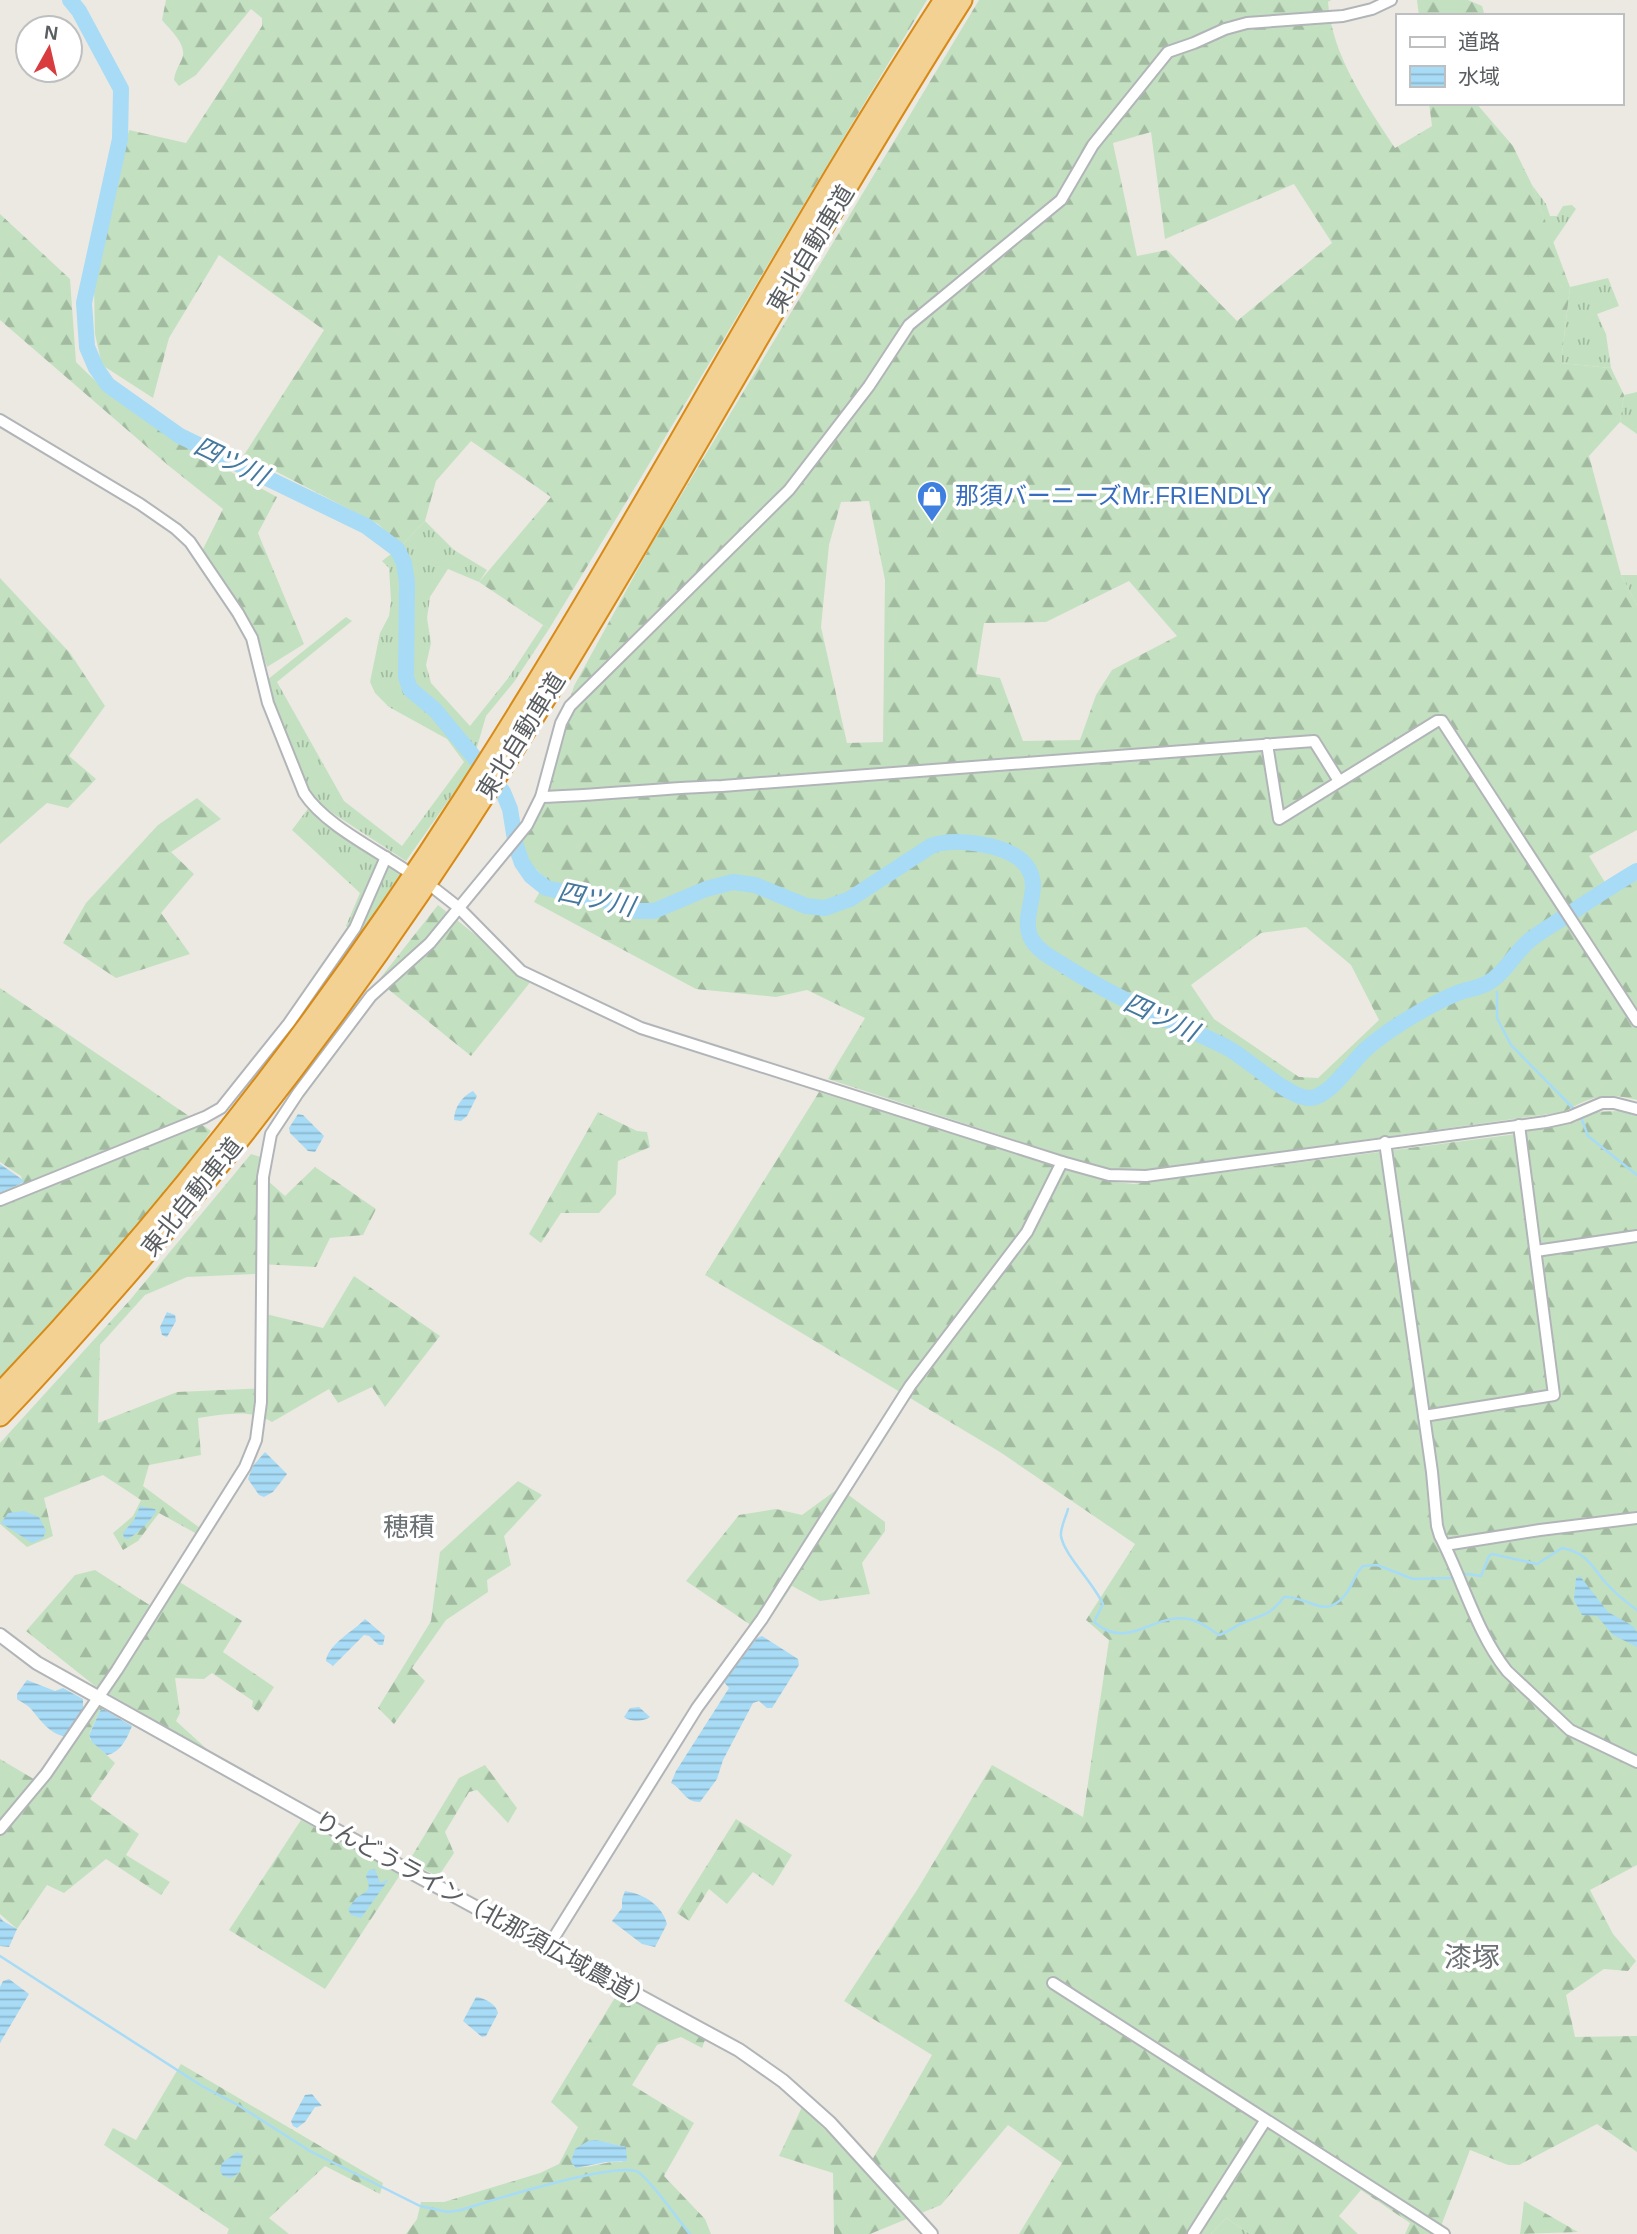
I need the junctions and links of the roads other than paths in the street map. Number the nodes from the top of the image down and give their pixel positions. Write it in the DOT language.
graph roads {
  1 [pos="944,0"];
  2 [pos="962,0"];
  3 [pos="1391,0"];
  4 [pos="0,420"];
  5 [pos="1267,744"];
  6 [pos="501,755"];
  7 [pos="1339,781"];
  8 [pos="474,797"];
  9 [pos="541,797"];
  10 [pos="386,857"];
  11 [pos="404,869"];
  12 [pos="435,889"];
  13 [pos="458,907"];
  14 [pos="1637,1021"];
  15 [pos="1637,1109"];
  16 [pos="1519,1125"];
  17 [pos="1385,1142"];
  18 [pos="1062,1162"];
  19 [pos="0,1200"];
  20 [pos="1637,1236"];
  21 [pos="1536,1251"];
  22 [pos="0,1393"];
  23 [pos="0,1416"];
  24 [pos="1424,1416"];
  25 [pos="1637,1518"];
  26 [pos="1445,1545"];
  27 [pos="0,1635"];
  28 [pos="98,1697"];
  29 [pos="1637,1762"];
  30 [pos="0,1829"];
  31 [pos="548,1947"];
  32 [pos="1053,1983"];
  33 [pos="1265,2120"];
  34 [pos="931,2234"];
  35 [pos="1193,2234"];
  36 [pos="1444,2234"];
  1 -- 6 [label="highway, 東北自動車道"];
  2 -- 6 [label="highway, 東北自動車道"];
  3 -- 9 [label="street"];
  4 -- 10 [label="street"];
  5 -- 7 [label="street"];
  5 -- 7 [label="street"];
  5 -- 9 [label="street"];
  6 -- 8 [label="highway, 東北自動車道"];
  7 -- 14 [label="street"];
  8 -- 22 [label="highway, 東北自動車道"];
  8 -- 23 [label="highway, 東北自動車道"];
  9 -- 13 [label="street"];
  10 -- 11 [label="street"];
  10 -- 19 [label="street"];
  12 -- 13 [label="street"];
  13 -- 18 [label="street"];
  13 -- 28 [label="street"];
  15 -- 16 [label="street"];
  16 -- 17 [label="street"];
  16 -- 21 [label="street"];
  17 -- 18 [label="street"];
  17 -- 24 [label="street"];
  18 -- 31 [label="street"];
  20 -- 21 [label="street"];
  21 -- 24 [label="street"];
  24 -- 26 [label="street"];
  25 -- 26 [label="street"];
  26 -- 29 [label="street"];
  27 -- 28 [label="street, りんどうライン（北那須広域農道）"];
  28 -- 30 [label="street"];
  28 -- 31 [label="street, りんどうライン（北那須広域農道）"];
  31 -- 34 [label="street, りんどうライン（北那須広域農道）"];
  32 -- 33 [label="street"];
  33 -- 35 [label="street"];
  33 -- 36 [label="street"];
}
